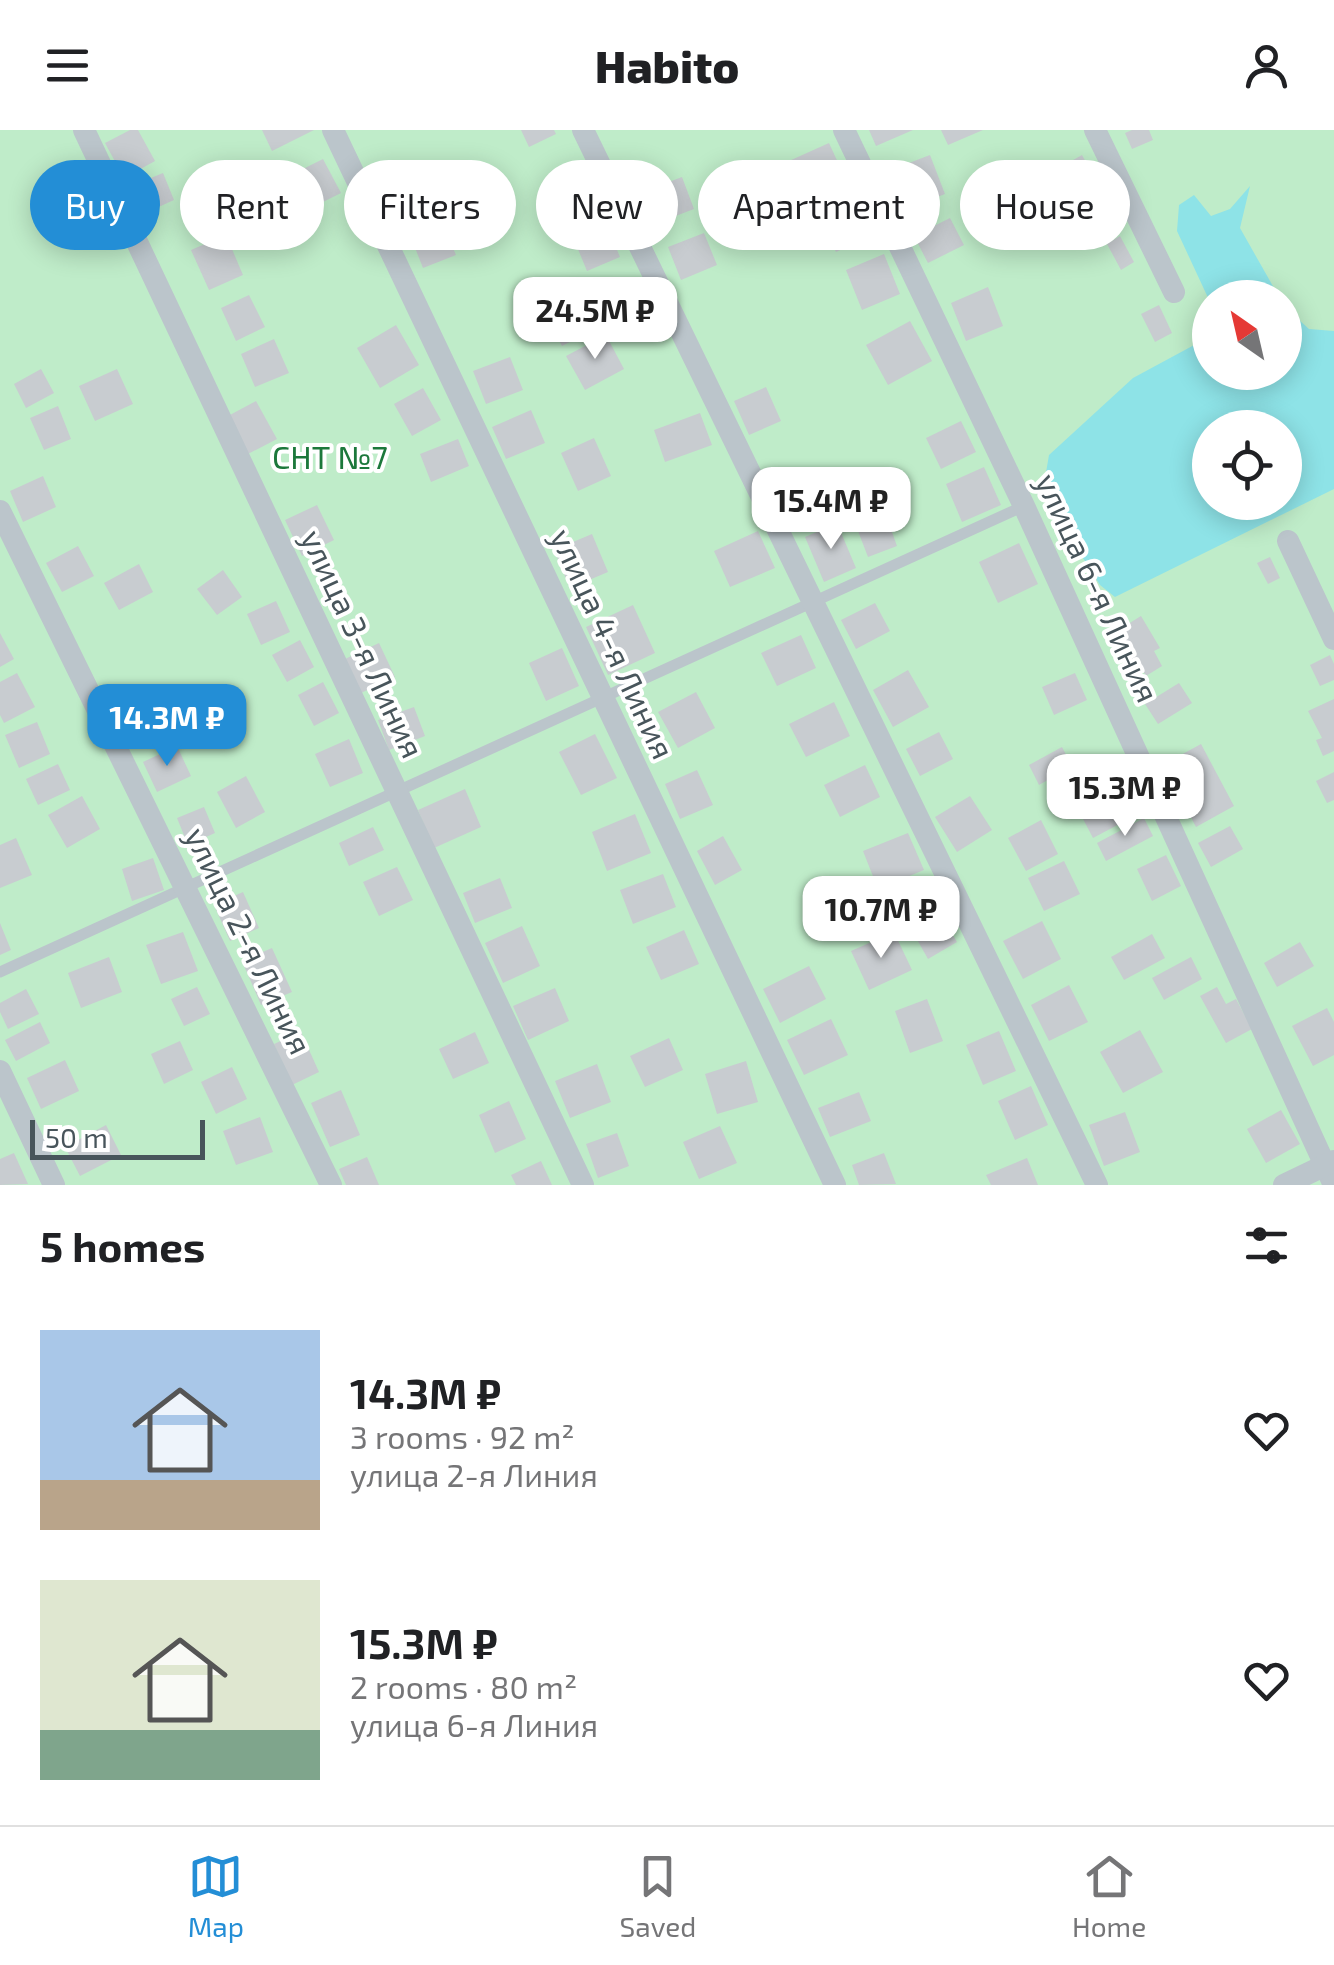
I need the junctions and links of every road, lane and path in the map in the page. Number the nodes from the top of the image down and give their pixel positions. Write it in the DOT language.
graph roads {
  1 [pos="84,130"];
  2 [pos="333,130"];
  3 [pos="582,130"];
  4 [pos="844,130"];
  5 [pos="1095,130"];
  6 [pos="1174,292"];
  7 [pos="1024,506"];
  8 [pos="0,512"];
  9 [pos="1288,540"];
  10 [pos="816,602"];
  11 [pos="1334,638"];
  12 [pos="602,698"];
  13 [pos="395,790"];
  14 [pos="186,886"];
  15 [pos="0,972"];
  16 [pos="0,1071"];
  17 [pos="1331,1171"];
  18 [pos="54,1185"];
  19 [pos="331,1185"];
  20 [pos="583,1185"];
  21 [pos="835,1185"];
  22 [pos="1098,1185"];
  23 [pos="1284,1185"];
  1 -- 13 [label="street, улица 3-я Линия"];
  2 -- 12 [label="street, улица 4-я Линия"];
  3 -- 10 [label="street"];
  4 -- 7 [label="street, улица 6-я Линия"];
  5 -- 6 [label="street"];
  7 -- 10 [label="lane"];
  7 -- 17 [label="street, улица 6-я Линия"];
  8 -- 14 [label="street, улица 2-я Линия"];
  9 -- 11 [label="street"];
  10 -- 12 [label="lane"];
  10 -- 22 [label="street"];
  12 -- 13 [label="lane"];
  12 -- 21 [label="street, улица 4-я Линия"];
  13 -- 14 [label="lane"];
  13 -- 20 [label="street, улица 3-я Линия"];
  14 -- 15 [label="lane"];
  14 -- 19 [label="street, улица 2-я Линия"];
  16 -- 18 [label="street"];
  17 -- 23 [label="street"];
}
